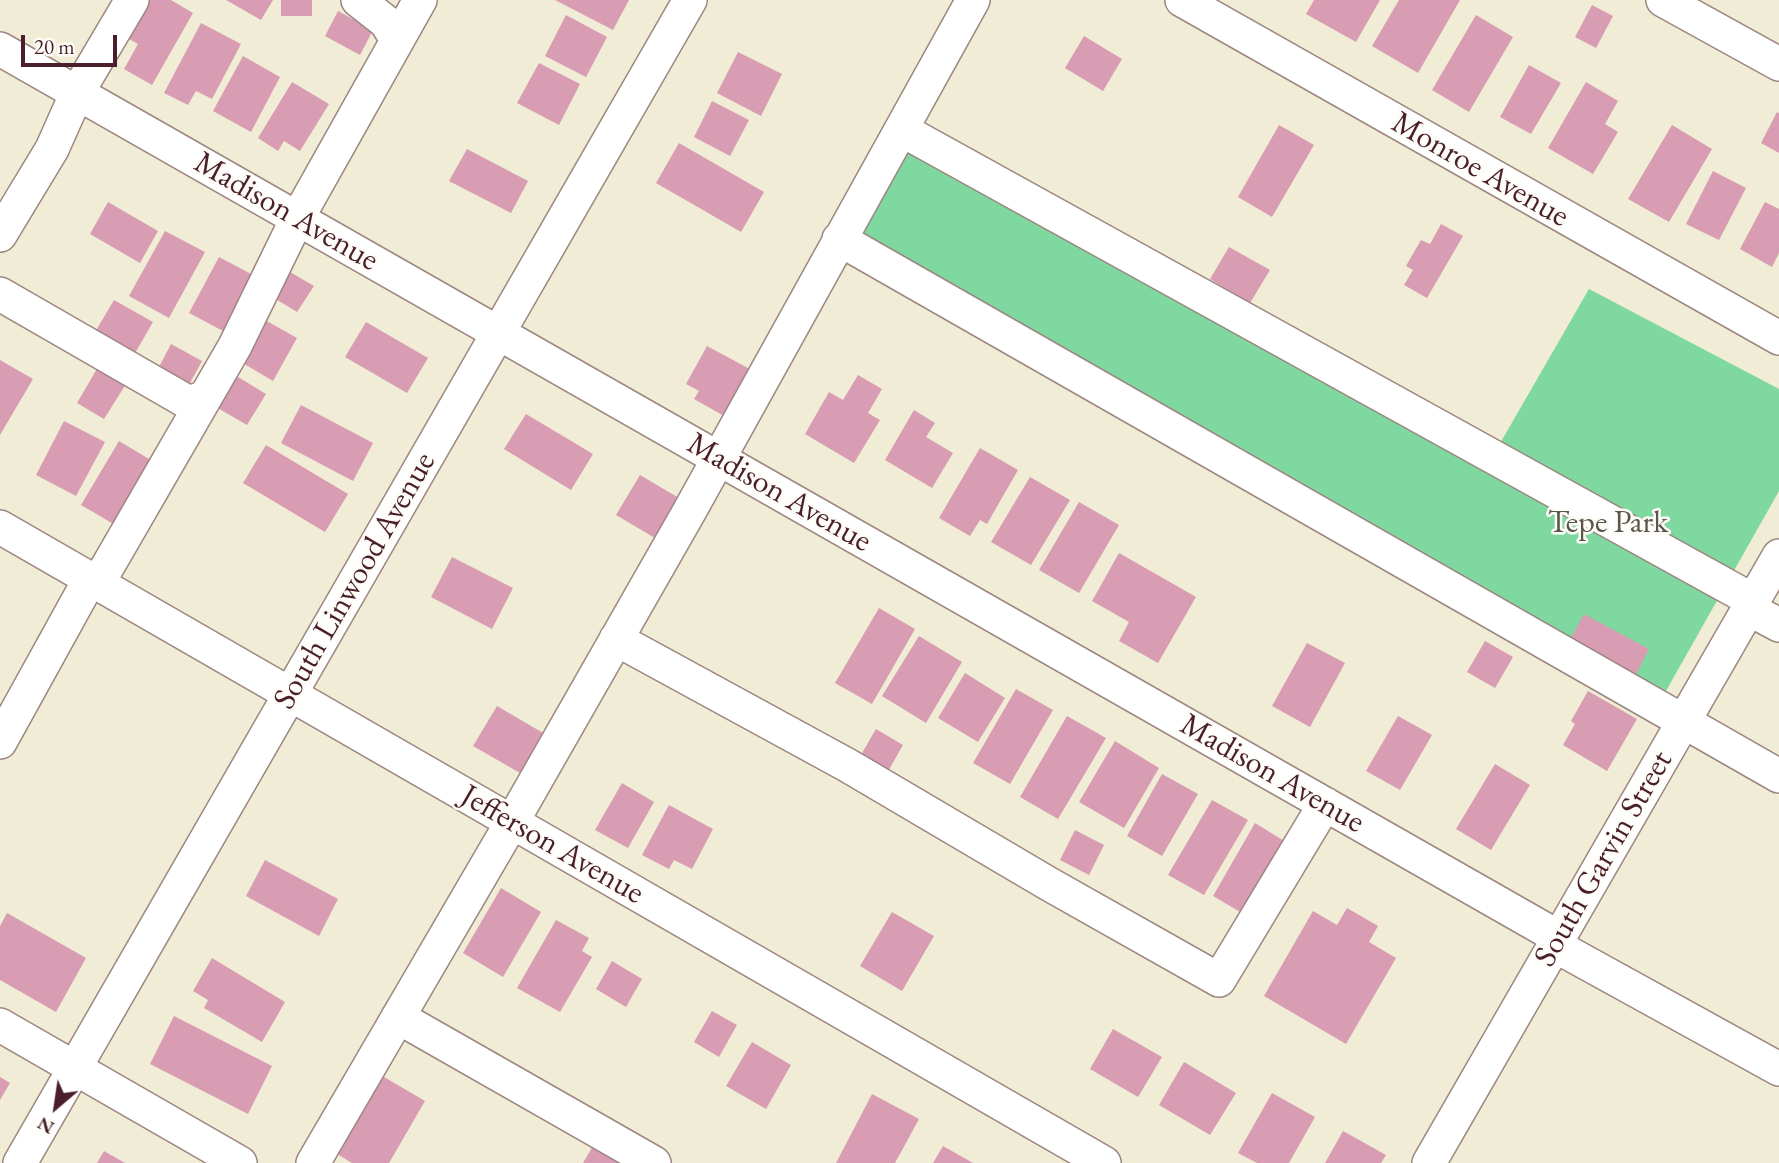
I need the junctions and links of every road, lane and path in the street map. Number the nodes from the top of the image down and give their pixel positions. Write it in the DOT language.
graph roads {
  1 [pos="132,0"];
  2 [pos="359,0"];
  3 [pos="420,0"];
  4 [pos="690,0"];
  5 [pos="973,0"];
  6 [pos="1182,0"];
  7 [pos="1663,0"];
  8 [pos="397,40"];
  9 [pos="0,49"];
  10 [pos="1779,64"];
  11 [pos="77,93"];
  12 [pos="902,130"];
  13 [pos="297,219"];
  14 [pos="0,235"];
  15 [pos="839,239"];
  16 [pos="0,294"];
  17 [pos="499,334"];
  18 [pos="1779,338"];
  19 [pos="205,397"];
  20 [pos="719,459"];
  21 [pos="0,527"];
  22 [pos="1779,556"];
  23 [pos="94,581"];
  24 [pos="1751,605"];
  25 [pos="1779,625"];
  26 [pos="616,639"];
  27 [pos="290,694"];
  28 [pos="1684,721"];
  29 [pos="0,743"];
  30 [pos="1779,776"];
  31 [pos="1325,804"];
  32 [pos="512,822"];
  33 [pos="1556,941"];
  34 [pos="398,1017"];
  35 [pos="0,1024"];
  36 [pos="75,1068"];
  37 [pos="1779,1069"];
  38 [pos="20,1163"];
  39 [pos="240,1163"];
  40 [pos="313,1163"];
  41 [pos="654,1163"];
  42 [pos="1104,1163"];
  43 [pos="1429,1163"];
  1 -- 11 [label="street"];
  2 -- 8 [label="street"];
  3 -- 8 [label="street"];
  4 -- 17 [label="street, South Linwood Avenue"];
  5 -- 12 [label="street"];
  6 -- 18 [label="street, Monroe Avenue"];
  7 -- 10 [label="street"];
  8 -- 13 [label="street"];
  9 -- 11 [label="street, Madison Avenue"];
  11 -- 13 [label="street, Madison Avenue"];
  11 -- 14 [label="street"];
  12 -- 15 [label="street"];
  12 -- 24 [label="street"];
  13 -- 17 [label="street, Madison Avenue"];
  13 -- 19 [label="street"];
  15 -- 20 [label="street"];
  15 -- 28 [label="street"];
  16 -- 19 [label="street"];
  17 -- 20 [label="street, Madison Avenue"];
  17 -- 27 [label="street, South Linwood Avenue"];
  19 -- 23 [label="street"];
  20 -- 26 [label="street"];
  20 -- 31 [label="street, Madison Avenue"];
  21 -- 23 [label="street, Jefferson Avenue"];
  22 -- 24 [label="street, South Garvin Street"];
  23 -- 27 [label="street, Jefferson Avenue"];
  23 -- 29 [label="street"];
  24 -- 25 [label="street"];
  24 -- 28 [label="street, South Garvin Street"];
  26 -- 31 [label="street"];
  26 -- 32 [label="street"];
  27 -- 32 [label="street, Jefferson Avenue"];
  27 -- 36 [label="street, South Linwood Avenue"];
  28 -- 30 [label="street"];
  28 -- 33 [label="street, South Garvin Street"];
  31 -- 33 [label="street, Madison Avenue"];
  32 -- 34 [label="street"];
  32 -- 42 [label="street, Jefferson Avenue"];
  33 -- 37 [label="street, Madison Avenue"];
  33 -- 43 [label="street, South Garvin Street"];
  34 -- 40 [label="street"];
  34 -- 41 [label="street"];
  35 -- 36 [label="street"];
  36 -- 38 [label="street, South Linwood Avenue"];
  36 -- 39 [label="street"];
}
